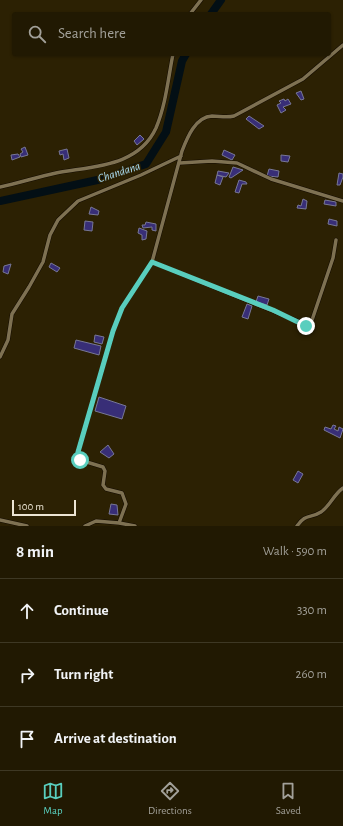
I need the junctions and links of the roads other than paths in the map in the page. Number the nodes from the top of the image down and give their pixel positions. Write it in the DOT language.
graph roads {
  1 [pos="201,0"];
  2 [pos="192,12"];
  3 [pos="343,45"];
  4 [pos="331,55"];
  5 [pos="173,56"];
  6 [pos="330,56"];
  7 [pos="181,156"];
  8 [pos="180,164"];
  9 [pos="0,187"];
  10 [pos="343,201"];
  11 [pos="336,240"];
  12 [pos="152,262"];
  13 [pos="0,357"];
  14 [pos="343,488"];
  15 [pos="0,520"];
  16 [pos="119,523"];
  17 [pos="27,526"];
  18 [pos="85,526"];
  19 [pos="135,526"];
  20 [pos="297,526"];
  1 -- 2 [label="street"];
  3 -- 4 [label="street"];
  5 -- 9 [label="street"];
  6 -- 7 [label="street"];
  7 -- 8 [label="street"];
  7 -- 13 [label="street"];
  8 -- 10 [label="street"];
  8 -- 12 [label="street"];
  11 -- 12 [label="street"];
  12 -- 16 [label="street"];
  14 -- 20 [label="street"];
  15 -- 17 [label="street"];
  16 -- 18 [label="street"];
  16 -- 19 [label="street"];
}
